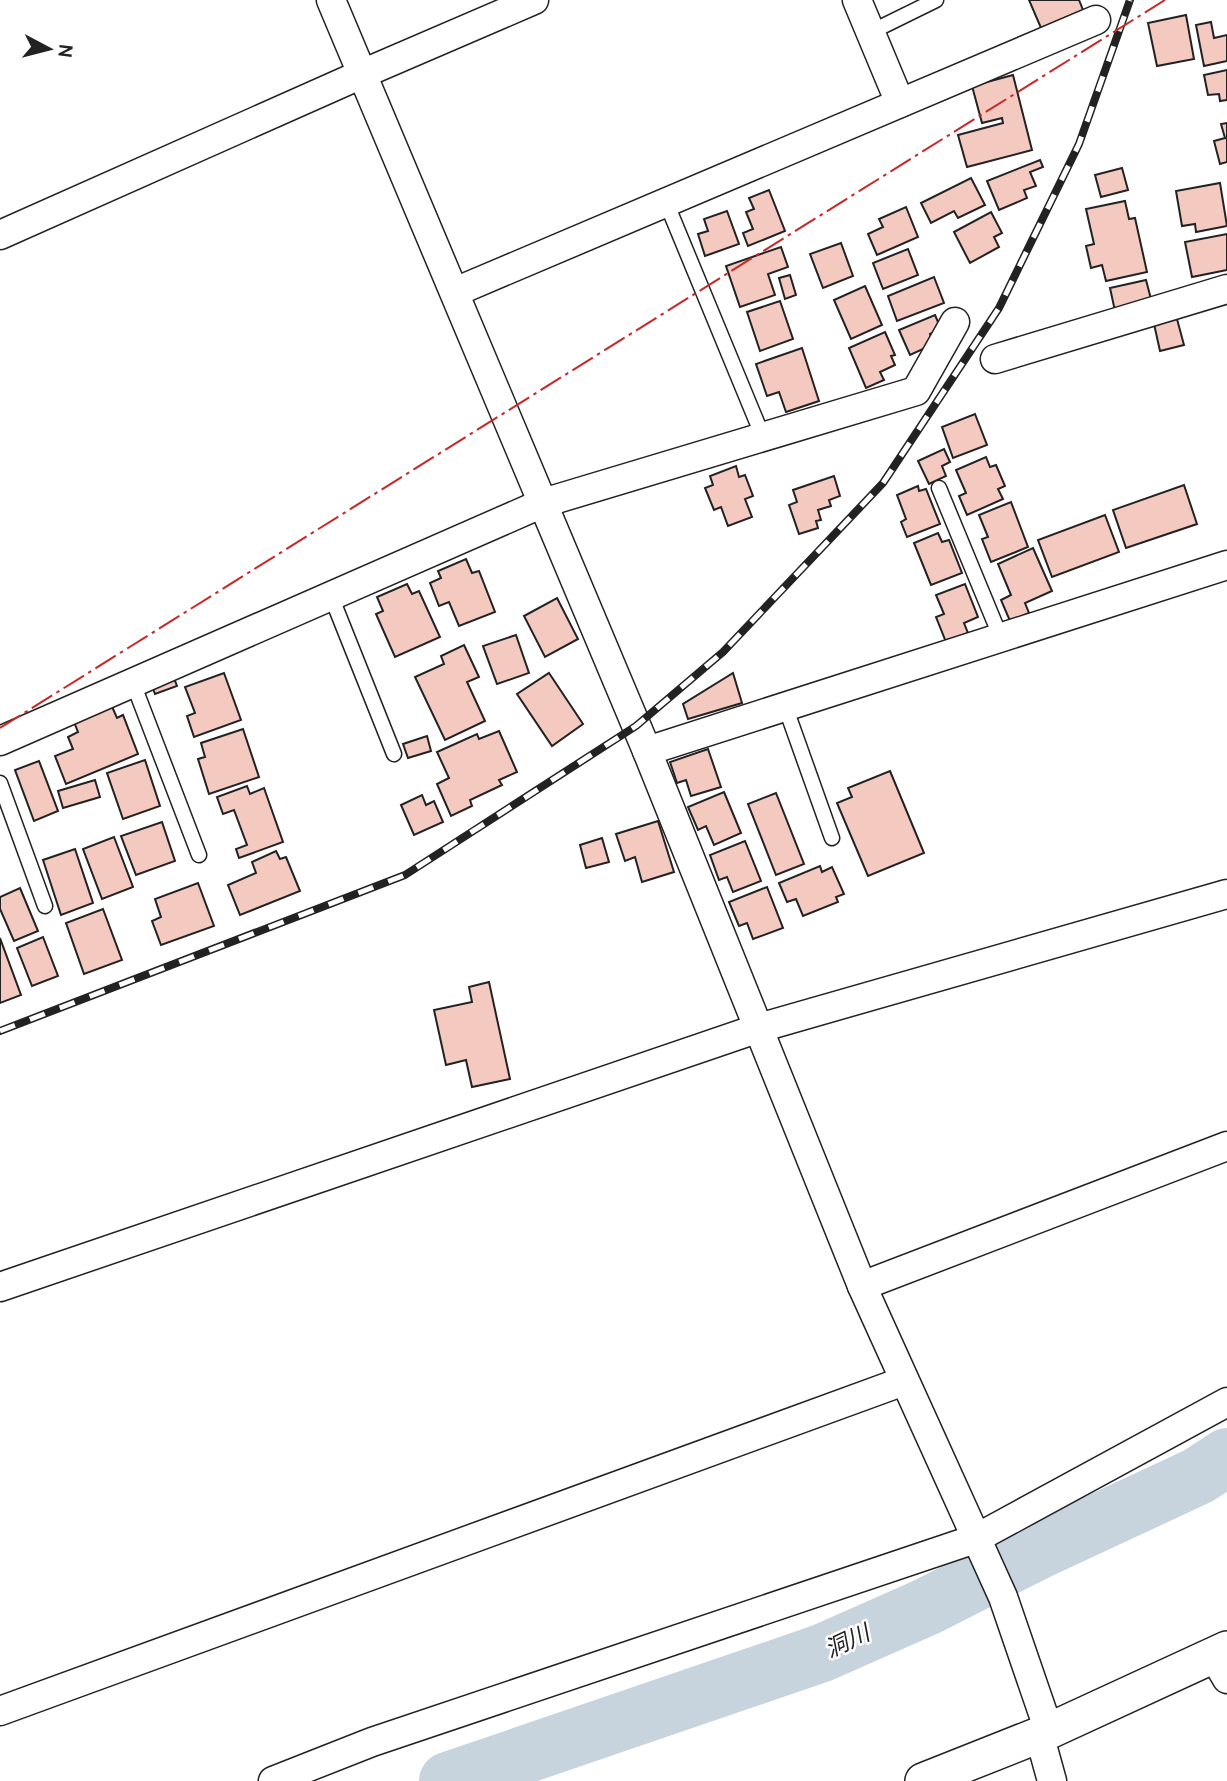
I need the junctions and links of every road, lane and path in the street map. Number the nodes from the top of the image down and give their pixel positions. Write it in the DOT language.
graph roads {
  1 [pos="331,0"];
  2 [pos="534,0"];
  3 [pos="857,0"];
  4 [pos="936,0"];
  5 [pos="1096,20"];
  6 [pos="871,32"];
  7 [pos="362,74"];
  8 [pos="900,103"];
  9 [pos="666,202"];
  10 [pos="0,236"];
  11 [pos="1227,289"];
  12 [pos="455,292"];
  13 [pos="955,322"];
  14 [pos="995,359"];
  15 [pos="763,437"];
  16 [pos="939,488"];
  17 [pos="543,503"];
  18 [pos="1227,565"];
  19 [pos="331,596"];
  20 [pos="1001,638"];
  21 [pos="133,683"];
  22 [pos="785,706"];
  23 [pos="0,741"];
  24 [pos="647,751"];
  25 [pos="394,754"];
  26 [pos="0,783"];
  27 [pos="832,838"];
  28 [pos="200,855"];
  29 [pos="1227,894"];
  30 [pos="46,906"];
  31 [pos="759,1028"];
  32 [pos="1227,1146"];
  33 [pos="862,1286"];
  34 [pos="0,1287"];
  35 [pos="904,1381"];
  36 [pos="1227,1402"];
  37 [pos="978,1545"];
  38 [pos="1222,1661"];
  39 [pos="0,1712"];
  40 [pos="1044,1732"];
  41 [pos="273,1781"];
  42 [pos="923,1781"];
  43 [pos="1052,1781"];
  1 -- 7 [label="street"];
  2 -- 7 [label="street"];
  3 -- 6 [label="street"];
  4 -- 6 [label="lane"];
  5 -- 8 [label="street"];
  6 -- 8 [label="street"];
  7 -- 10 [label="street"];
  7 -- 12 [label="street"];
  8 -- 9 [label="street"];
  9 -- 12 [label="street"];
  9 -- 15 [label="lane"];
  11 -- 14 [label="street"];
  12 -- 17 [label="street"];
  13 -- 15 [label="street"];
  15 -- 17 [label="street"];
  16 -- 20 [label="lane"];
  17 -- 19 [label="street"];
  17 -- 24 [label="street"];
  18 -- 20 [label="street"];
  19 -- 21 [label="street"];
  19 -- 25 [label="lane"];
  20 -- 22 [label="street"];
  21 -- 23 [label="street"];
  21 -- 28 [label="lane"];
  22 -- 24 [label="street"];
  22 -- 27 [label="lane"];
  24 -- 31 [label="street"];
  26 -- 30 [label="lane"];
  29 -- 31 [label="street"];
  31 -- 33 [label="street"];
  31 -- 34 [label="street"];
  32 -- 33 [label="street"];
  33 -- 35 [label="street"];
  35 -- 37 [label="street"];
  35 -- 39 [label="street"];
  36 -- 37 [label="street"];
  37 -- 40 [label="street"];
  37 -- 41 [label="street"];
  38 -- 40 [label="street"];
  40 -- 42 [label="street"];
  40 -- 43 [label="street"];
}
